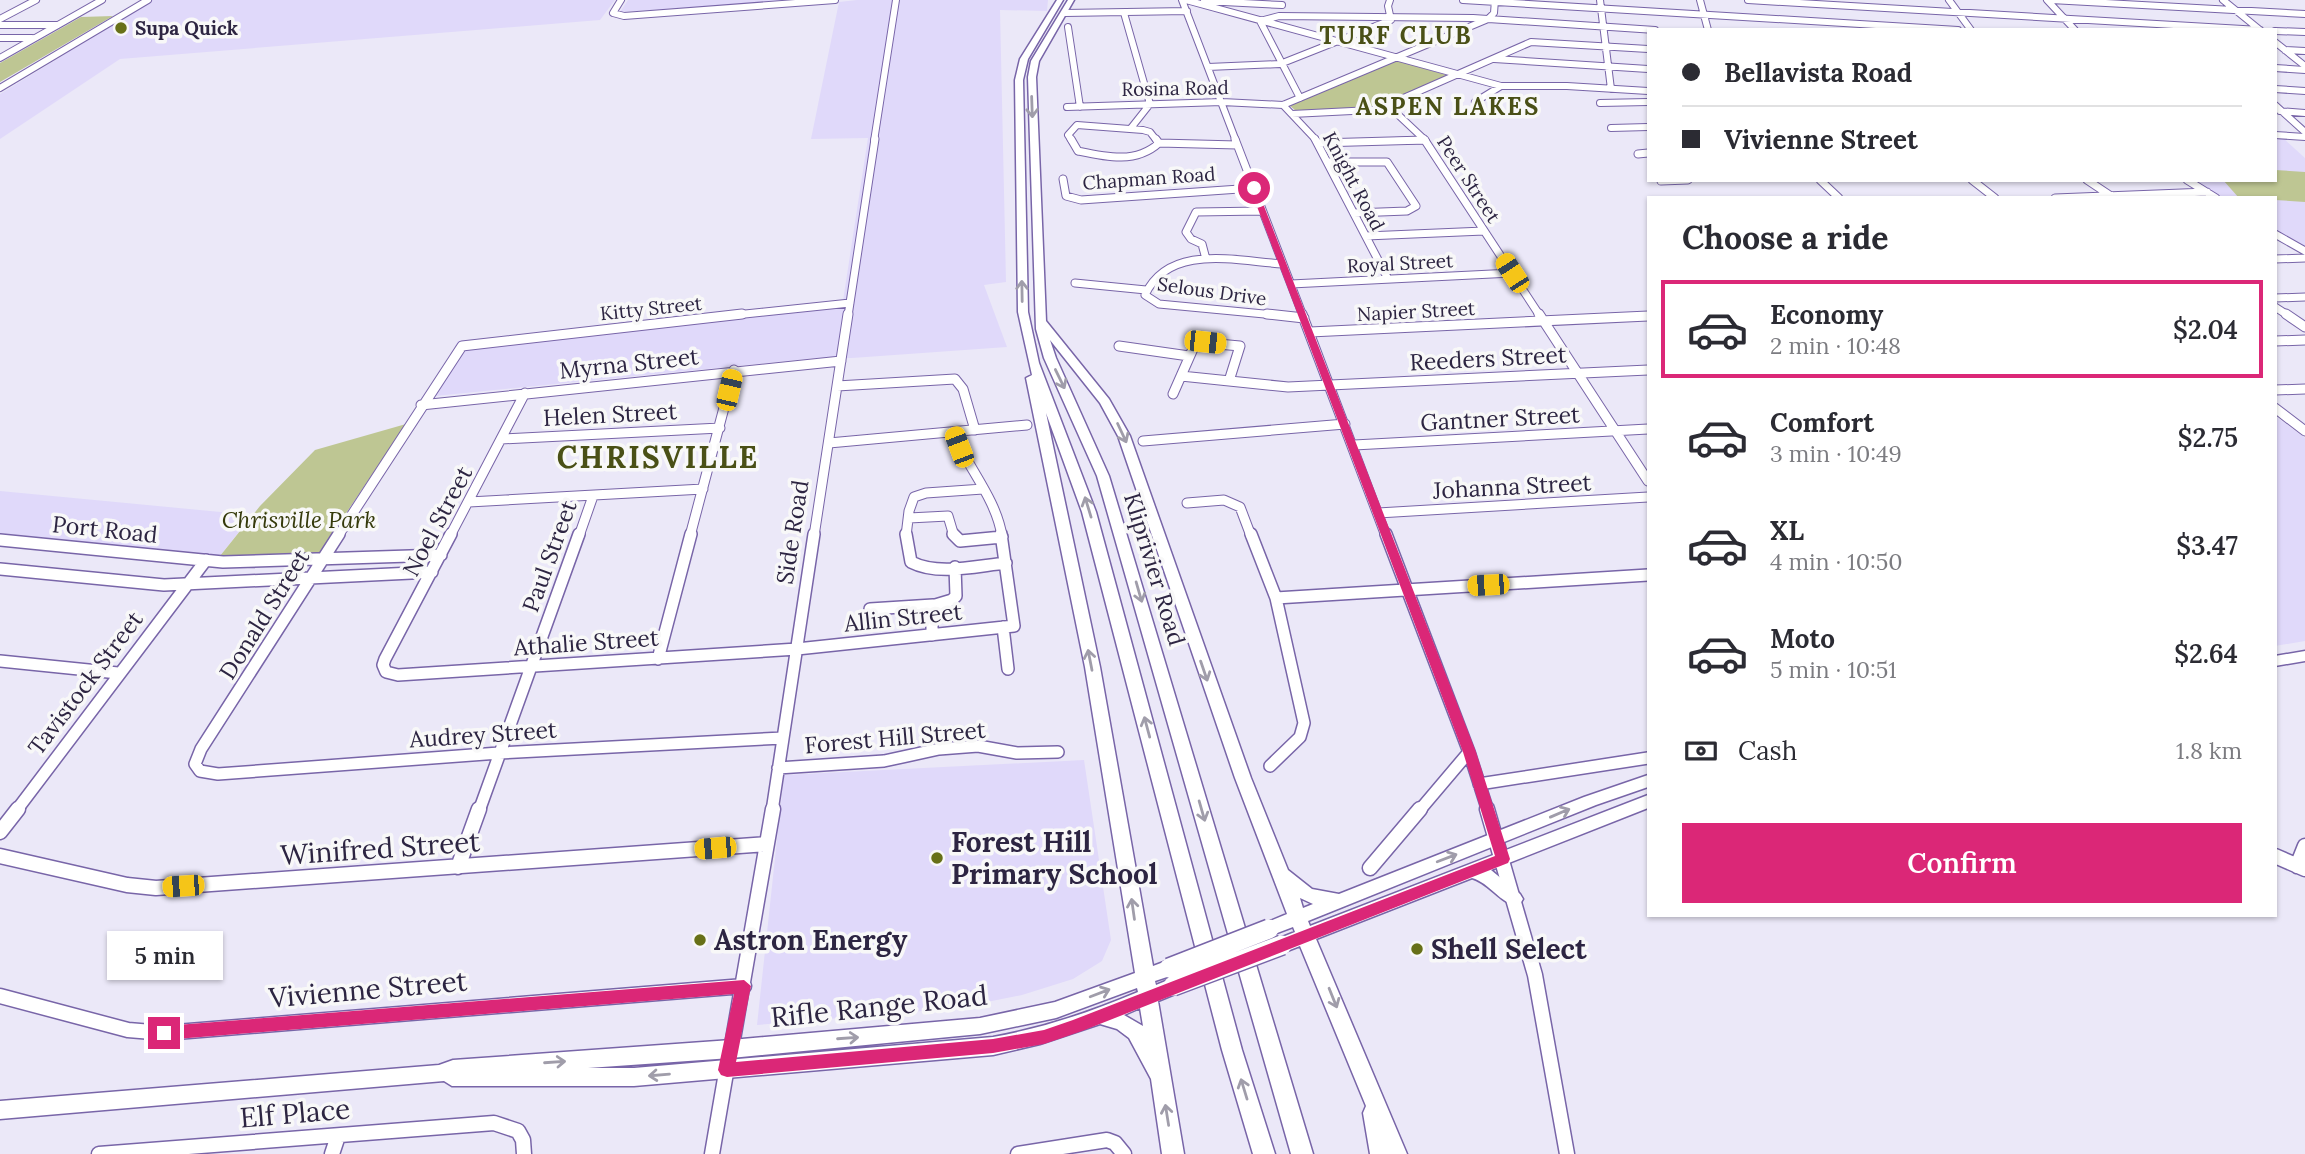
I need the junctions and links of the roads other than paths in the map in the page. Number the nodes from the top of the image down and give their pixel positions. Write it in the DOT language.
graph roads {
  1 [pos="36,0"];
  2 [pos="102,0"];
  3 [pos="148,0"];
  4 [pos="621,0"];
  5 [pos="835,0"];
  6 [pos="895,0"];
  7 [pos="1183,0"];
  8 [pos="1390,0"];
  9 [pos="1463,0"];
  10 [pos="1600,0"];
  11 [pos="1700,0"];
  12 [pos="1748,0"];
  13 [pos="1949,0"];
  14 [pos="2049,0"];
  15 [pos="2079,0"];
  16 [pos="2223,0"];
  17 [pos="1495,1"];
  18 [pos="1225,2"];
  19 [pos="1825,2"];
  20 [pos="2104,2"];
  21 [pos="1283,3"];
  22 [pos="2160,4"];
  23 [pos="1204,6"];
  24 [pos="1601,8"];
  25 [pos="1066,10"];
  26 [pos="2236,10"];
  27 [pos="1187,12"];
  28 [pos="1958,12"];
  29 [pos="1124,13"];
  30 [pos="2305,14"];
  31 [pos="1704,15"];
  32 [pos="1279,16"];
  33 [pos="1392,17"];
  34 [pos="1760,18"];
  35 [pos="2063,18"];
  36 [pos="0,19"];
  37 [pos="1488,19"];
  38 [pos="1260,21"];
  39 [pos="1836,23"];
  40 [pos="59,24"];
  41 [pos="0,25"];
  42 [pos="1603,27"];
  43 [pos="1764,27"];
  44 [pos="1707,28"];
  45 [pos="1838,28"];
  46 [pos="1923,28"];
  47 [pos="1969,28"];
  48 [pos="2073,28"];
  49 [pos="2187,28"];
  50 [pos="2258,28"];
  51 [pos="1647,30"];
  52 [pos="2277,31"];
  53 [pos="2305,32"];
  54 [pos="0,38"];
  55 [pos="35,38"];
  56 [pos="1337,42"];
  57 [pos="2277,44"];
  58 [pos="1606,46"];
  59 [pos="1647,49"];
  60 [pos="2277,49"];
  61 [pos="2284,50"];
  62 [pos="2305,51"];
  63 [pos="0,58"];
  64 [pos="1395,58"];
  65 [pos="1492,59"];
  66 [pos="1280,64"];
  67 [pos="1208,67"];
  68 [pos="1609,67"];
  69 [pos="2277,68"];
  70 [pos="2305,68"];
  71 [pos="1647,69"];
  72 [pos="1456,75"];
  73 [pos="1501,86"];
  74 [pos="0,88"];
  75 [pos="1611,89"];
  76 [pos="2277,89"];
  77 [pos="1647,91"];
  78 [pos="2305,91"];
  79 [pos="1300,98"];
  80 [pos="1222,102"];
  81 [pos="1475,102"];
  82 [pos="1647,102"];
  83 [pos="1600,103"];
  84 [pos="1150,104"];
  85 [pos="1283,105"];
  86 [pos="1067,107"];
  87 [pos="1080,107"];
  88 [pos="1392,109"];
  89 [pos="2278,111"];
  90 [pos="2305,113"];
  91 [pos="1292,114"];
  92 [pos="1647,127"];
  93 [pos="1131,128"];
  94 [pos="1611,128"];
  95 [pos="2305,134"];
  96 [pos="2277,135"];
  97 [pos="1425,140"];
  98 [pos="1159,142"];
  99 [pos="1319,143"];
  100 [pos="1237,145"];
  101 [pos="1647,153"];
  102 [pos="1638,154"];
  103 [pos="1329,162"];
  104 [pos="1063,179"];
  105 [pos="1822,182"];
  106 [pos="1975,182"];
  107 [pos="2090,182"];
  108 [pos="2190,182"];
  109 [pos="1254,188"];
  110 [pos="1206,190"];
  111 [pos="2207,192"];
  112 [pos="1837,196"];
  113 [pos="1992,196"];
  114 [pos="2111,196"];
  115 [pos="2131,196"];
  116 [pos="2213,196"];
  117 [pos="1208,210"];
  118 [pos="1262,211"];
  119 [pos="1354,213"];
  120 [pos="1485,231"];
  121 [pos="2277,235"];
  122 [pos="1366,236"];
  123 [pos="2305,251"];
  124 [pos="2305,258"];
  125 [pos="1206,259"];
  126 [pos="2277,259"];
  127 [pos="1283,264"];
  128 [pos="1512,273"];
  129 [pos="1388,279"];
  130 [pos="1075,283"];
  131 [pos="1291,284"];
  132 [pos="1146,290"];
  133 [pos="2305,296"];
  134 [pos="2277,298"];
  135 [pos="850,303"];
  136 [pos="2277,308"];
  137 [pos="1647,316"];
  138 [pos="1304,318"];
  139 [pos="1039,319"];
  140 [pos="1544,321"];
  141 [pos="2305,327"];
  142 [pos="1310,332"];
  143 [pos="2305,340"];
  144 [pos="2277,341"];
  145 [pos="1118,346"];
  146 [pos="457,349"];
  147 [pos="1189,356"];
  148 [pos="841,361"];
  149 [pos="1033,363"];
  150 [pos="734,370"];
  151 [pos="1647,370"];
  152 [pos="1577,373"];
  153 [pos="1181,376"];
  154 [pos="1229,382"];
  155 [pos="1330,385"];
  156 [pos="837,386"];
  157 [pos="2305,388"];
  158 [pos="2277,390"];
  159 [pos="525,393"];
  160 [pos="1173,394"];
  161 [pos="421,405"];
  162 [pos="2277,409"];
  163 [pos="1345,424"];
  164 [pos="1027,425"];
  165 [pos="720,428"];
  166 [pos="1647,429"];
  167 [pos="975,430"];
  168 [pos="2305,430"];
  169 [pos="1616,431"];
  170 [pos="954,432"];
  171 [pos="502,439"];
  172 [pos="1143,441"];
  173 [pos="829,443"];
  174 [pos="1354,445"];
  175 [pos="1647,479"];
  176 [pos="703,489"];
  177 [pos="983,489"];
  178 [pos="593,496"];
  179 [pos="1647,497"];
  180 [pos="470,502"];
  181 [pos="1187,503"];
  182 [pos="1378,513"];
  183 [pos="909,518"];
  184 [pos="1002,537"];
  185 [pos="0,540"];
  186 [pos="441,555"];
  187 [pos="206,560"];
  188 [pos="321,560"];
  189 [pos="1006,563"];
  190 [pos="955,567"];
  191 [pos="0,569"];
  192 [pos="432,572"];
  193 [pos="1647,575"];
  194 [pos="311,577"];
  195 [pos="187,584"];
  196 [pos="1408,590"];
  197 [pos="1276,598"];
  198 [pos="933,605"];
  199 [pos="870,608"];
  200 [pos="1009,626"];
  201 [pos="932,635"];
  202 [pos="797,649"];
  203 [pos="2305,654"];
  204 [pos="658,659"];
  205 [pos="2277,659"];
  206 [pos="0,661"];
  207 [pos="383,665"];
  208 [pos="531,667"];
  209 [pos="1008,669"];
  210 [pos="118,673"];
  211 [pos="783,737"];
  212 [pos="1058,752"];
  213 [pos="1469,752"];
  214 [pos="499,753"];
  215 [pos="1647,758"];
  216 [pos="196,759"];
  217 [pos="1270,766"];
  218 [pos="778,768"];
  219 [pos="1647,780"];
  220 [pos="1479,784"];
  221 [pos="1647,801"];
  222 [pos="0,832"];
  223 [pos="1497,839"];
  224 [pos="767,844"];
  225 [pos="2305,846"];
  226 [pos="0,856"];
  227 [pos="2277,857"];
  228 [pos="1503,859"];
  229 [pos="458,867"];
  230 [pos="1370,868"];
  231 [pos="2301,868"];
  232 [pos="1470,870"];
  233 [pos="1281,872"];
  234 [pos="1346,897"];
  235 [pos="1514,899"];
  236 [pos="1297,916"];
  237 [pos="1307,935"];
  238 [pos="1145,976"];
  239 [pos="1171,977"];
  240 [pos="744,986"];
  241 [pos="0,996"];
  242 [pos="1149,997"];
  243 [pos="1101,1016"];
  244 [pos="818,1040"];
  245 [pos="731,1049"];
  246 [pos="818,1062"];
  247 [pos="727,1070"];
  248 [pos="439,1074"];
  249 [pos="1161,1076"];
  250 [pos="1367,1084"];
  251 [pos="0,1110"];
  252 [pos="338,1136"];
  253 [pos="145,1152"];
  254 [pos="99,1154"];
  255 [pos="332,1154"];
  256 [pos="524,1154"];
  257 [pos="712,1154"];
  258 [pos="1018,1154"];
  259 [pos="1124,1154"];
  260 [pos="1173,1154"];
  261 [pos="1264,1154"];
  262 [pos="1302,1154"];
  263 [pos="1381,1154"];
  264 [pos="1396,1154"];
  265 [pos="1567,1154"];
  1 -- 36 [label="street"];
  2 -- 40 [label="street"];
  3 -- 74 [label="street"];
  4 -- 5 [label="street"];
  6 -- 135 [label="street, Side Road"];
  7 -- 18 [label="street"];
  7 -- 23 [label="street"];
  7 -- 27 [label="street"];
  8 -- 33 [label="street"];
  9 -- 17 [label="street"];
  10 -- 24 [label="street"];
  11 -- 31 [label="street"];
  12 -- 19 [label="street"];
  13 -- 28 [label="street"];
  14 -- 20 [label="street"];
  14 -- 35 [label="street"];
  15 -- 20 [label="street"];
  16 -- 26 [label="street"];
  17 -- 24 [label="street"];
  17 -- 37 [label="street"];
  18 -- 21 [label="street"];
  18 -- 23 [label="street"];
  19 -- 28 [label="street"];
  19 -- 39 [label="street"];
  20 -- 22 [label="street"];
  21 -- 32 [label="street"];
  22 -- 26 [label="street"];
  22 -- 49 [label="street"];
  23 -- 38 [label="street"];
  24 -- 31 [label="street"];
  24 -- 42 [label="street"];
  25 -- 29 [label="street"];
  25 -- 87 [label="street"];
  25 -- 139 [label="main road, Kliprivier Road, one-way"];
  149 -- 25 [label="main road, Kliprivier Road, one-way"];
  26 -- 30 [label="street"];
  26 -- 50 [label="street"];
  27 -- 29 [label="street"];
  27 -- 67 [label="street"];
  28 -- 35 [label="street"];
  28 -- 47 [label="street"];
  29 -- 84 [label="street"];
  31 -- 34 [label="street"];
  31 -- 44 [label="street"];
  32 -- 33 [label="street"];
  32 -- 38 [label="street"];
  33 -- 37 [label="street"];
  33 -- 56 [label="street"];
  34 -- 39 [label="street"];
  34 -- 43 [label="street"];
  35 -- 48 [label="street"];
  35 -- 49 [label="street"];
  37 -- 42 [label="street"];
  37 -- 64 [label="street"];
  38 -- 56 [label="street"];
  38 -- 66 [label="street"];
  39 -- 45 [label="street"];
  39 -- 46 [label="street"];
  40 -- 41 [label="street"];
  40 -- 55 [label="street"];
  42 -- 51 [label="street"];
  42 -- 58 [label="street"];
  52 -- 53 [label="street"];
  54 -- 55 [label="street"];
  55 -- 63 [label="street"];
  56 -- 64 [label="street"];
  56 -- 66 [label="street"];
  57 -- 61 [label="street"];
  58 -- 59 [label="street"];
  58 -- 65 [label="street"];
  58 -- 68 [label="street"];
  60 -- 61 [label="street"];
  61 -- 62 [label="street"];
  61 -- 70 [label="street"];
  64 -- 72 [label="street"];
  64 -- 79 [label="street"];
  65 -- 68 [label="street"];
  65 -- 72 [label="street"];
  66 -- 67 [label="street"];
  66 -- 79 [label="street"];
  67 -- 80 [label="street"];
  68 -- 71 [label="street"];
  68 -- 75 [label="street"];
  69 -- 70 [label="street"];
  72 -- 73 [label="street"];
  72 -- 88 [label="street"];
  73 -- 75 [label="street"];
  73 -- 81 [label="street"];
  75 -- 77 [label="street"];
  76 -- 78 [label="street"];
  79 -- 85 [label="street"];
  80 -- 84 [label="street, Rosina Road"];
  80 -- 85 [label="street, Rosina Road"];
  80 -- 100 [label="street"];
  82 -- 83 [label="street"];
  84 -- 87 [label="street, Rosina Road"];
  84 -- 93 [label="street"];
  85 -- 91 [label="street, Knight Road"];
  86 -- 87 [label="street, Rosina Road"];
  88 -- 91 [label="street"];
  88 -- 97 [label="street, Peer Street"];
  89 -- 90 [label="street"];
  89 -- 95 [label="street"];
  91 -- 99 [label="street, Knight Road"];
  92 -- 94 [label="street"];
  93 -- 98 [label="street"];
  93 -- 98 [label="street"];
  95 -- 96 [label="street"];
  97 -- 99 [label="street"];
  97 -- 120 [label="street, Peer Street"];
  98 -- 100 [label="street"];
  99 -- 103 [label="street, Knight Road"];
  100 -- 109 [label="street"];
  101 -- 102 [label="street"];
  103 -- 119 [label="street, Knight Road"];
  103 -- 119 [label="street"];
  104 -- 110 [label="street, Chapman Road"];
  105 -- 112 [label="street"];
  106 -- 113 [label="street"];
  107 -- 114 [label="street"];
  108 -- 111 [label="street"];
  109 -- 110 [label="street, Chapman Road"];
  109 -- 118 [label="street"];
  110 -- 117 [label="street"];
  111 -- 115 [label="street"];
  111 -- 116 [label="street"];
  117 -- 118 [label="street, Chapman Road"];
  117 -- 125 [label="street, Chapman Road"];
  118 -- 127 [label="street"];
  119 -- 122 [label="street, Knight Road"];
  120 -- 122 [label="street"];
  120 -- 128 [label="street, Peer Street"];
  121 -- 123 [label="street"];
  122 -- 129 [label="street, Knight Road"];
  124 -- 126 [label="street"];
  125 -- 127 [label="street, Selous Drive"];
  125 -- 132 [label="street, Selous Drive"];
  127 -- 131 [label="street"];
  128 -- 129 [label="street, Royal Street"];
  128 -- 140 [label="street, Peer Street"];
  129 -- 131 [label="street, Royal Street"];
  130 -- 132 [label="street"];
  131 -- 138 [label="street"];
  132 -- 138 [label="street, Selous Drive"];
  133 -- 134 [label="street"];
  135 -- 146 [label="street, Kitty Street"];
  135 -- 148 [label="street, Side Road"];
  136 -- 141 [label="street"];
  137 -- 140 [label="street, Napier Street"];
  138 -- 142 [label="street"];
  139 -- 233 [label="main road, one-way"];
  139 -- 262 [label="main road, Kliprivier Road, one-way"];
  140 -- 142 [label="street, Napier Street"];
  140 -- 152 [label="street, Peer Street"];
  142 -- 155 [label="street"];
  143 -- 144 [label="street"];
  145 -- 147 [label="street"];
  146 -- 161 [label="street, Donald Street"];
  147 -- 153 [label="street"];
  147 -- 154 [label="street"];
  148 -- 150 [label="street, Myrna Street"];
  148 -- 156 [label="street, Side Road"];
  238 -- 149 [label="main road, one-way"];
  261 -- 149 [label="main road, Kliprivier Road, one-way"];
  150 -- 159 [label="street, Myrna Street"];
  150 -- 165 [label="street"];
  151 -- 152 [label="street, Reeders Street"];
  152 -- 155 [label="street, Reeders Street"];
  152 -- 169 [label="street, Peer Street"];
  153 -- 154 [label="street, Reeders Street"];
  153 -- 160 [label="street"];
  154 -- 155 [label="street, Reeders Street"];
  155 -- 163 [label="street"];
  156 -- 167 [label="street"];
  156 -- 173 [label="street, Side Road"];
  157 -- 158 [label="street"];
  159 -- 161 [label="street, Myrna Street"];
  159 -- 171 [label="street, Noel Street"];
  161 -- 188 [label="street, Donald Street"];
  162 -- 168 [label="street"];
  163 -- 172 [label="street"];
  163 -- 174 [label="street"];
  164 -- 167 [label="street"];
  165 -- 171 [label="street, Helen Street"];
  165 -- 176 [label="street"];
  166 -- 169 [label="street, Gantner Street"];
  167 -- 170 [label="street"];
  169 -- 174 [label="street, Gantner Street"];
  169 -- 175 [label="street, Peer Street"];
  170 -- 173 [label="street"];
  170 -- 177 [label="street"];
  171 -- 180 [label="street, Noel Street"];
  173 -- 202 [label="street, Side Road"];
  174 -- 182 [label="street"];
  176 -- 178 [label="street"];
  176 -- 204 [label="street"];
  177 -- 183 [label="street"];
  177 -- 184 [label="street"];
  178 -- 180 [label="street"];
  178 -- 208 [label="street, Paul Street"];
  179 -- 182 [label="street, Johanna Street"];
  180 -- 186 [label="street, Noel Street"];
  181 -- 197 [label="street"];
  182 -- 196 [label="street"];
  183 -- 184 [label="street"];
  183 -- 190 [label="street"];
  184 -- 189 [label="street"];
  185 -- 187 [label="street, Port Road"];
  186 -- 188 [label="street, Port Road"];
  186 -- 192 [label="street, Noel Street"];
  187 -- 188 [label="street, Port Road"];
  187 -- 195 [label="street, Tavistock Street"];
  188 -- 194 [label="street, Donald Street"];
  189 -- 190 [label="street"];
  189 -- 200 [label="street"];
  190 -- 198 [label="street"];
  191 -- 195 [label="street"];
  192 -- 194 [label="street"];
  192 -- 207 [label="street, Noel Street"];
  193 -- 196 [label="street"];
  194 -- 195 [label="street"];
  194 -- 216 [label="street, Donald Street"];
  195 -- 210 [label="street, Tavistock Street"];
  196 -- 197 [label="street"];
  196 -- 213 [label="street"];
  197 -- 217 [label="street"];
  198 -- 199 [label="street"];
  198 -- 201 [label="street"];
  200 -- 201 [label="street, Allin Street"];
  200 -- 209 [label="street"];
  201 -- 202 [label="street, Allin Street"];
  202 -- 204 [label="street, Athalie Street"];
  202 -- 211 [label="street, Side Road"];
  203 -- 205 [label="main road"];
  204 -- 208 [label="street, Athalie Street"];
  206 -- 210 [label="street"];
  207 -- 208 [label="street, Athalie Street"];
  208 -- 214 [label="street, Paul Street"];
  210 -- 222 [label="street, Tavistock Street"];
  211 -- 214 [label="street, Audrey Street"];
  211 -- 218 [label="street, Side Road"];
  212 -- 218 [label="street, Forest Hill Street"];
  213 -- 220 [label="street"];
  213 -- 230 [label="street"];
  214 -- 216 [label="street, Audrey Street"];
  214 -- 229 [label="street, Paul Street"];
  215 -- 220 [label="street"];
  218 -- 224 [label="street, Side Road"];
  223 -- 219 [label="main road, one-way"];
  220 -- 223 [label="street"];
  221 -- 228 [label="main road"];
  223 -- 228 [label="street"];
  234 -- 223 [label="main road, Rifle Range Road, one-way"];
  224 -- 229 [label="street, Winifred Street"];
  224 -- 240 [label="street, Side Road"];
  225 -- 231 [label="street"];
  226 -- 229 [label="street, Winifred Street"];
  227 -- 231 [label="street"];
  228 -- 232 [label="main road"];
  228 -- 235 [label="street"];
  232 -- 235 [label="main road"];
  232 -- 237 [label="main road"];
  233 -- 234 [label="main road"];
  233 -- 236 [label="main road"];
  234 -- 236 [label="main road, Rifle Range Road"];
  235 -- 265 [label="street"];
  236 -- 237 [label="main road"];
  236 -- 239 [label="main road, Rifle Range Road, bridge"];
  237 -- 239 [label="main road, bridge"];
  237 -- 250 [label="main road, one-way"];
  238 -- 239 [label="main road, Rifle Range Road"];
  238 -- 242 [label="main road"];
  244 -- 238 [label="main road, Rifle Range Road, one-way"];
  239 -- 242 [label="main road, Rifle Range Road"];
  240 -- 241 [label="street, Vivienne Street"];
  240 -- 245 [label="street, Side Road"];
  242 -- 243 [label="main road, Rifle Range Road"];
  242 -- 249 [label="main road"];
  243 -- 246 [label="main road, Rifle Range Road"];
  243 -- 249 [label="main road"];
  244 -- 245 [label="main road, Rifle Range Road"];
  244 -- 246 [label="main road"];
  245 -- 247 [label="street, Side Road"];
  248 -- 245 [label="main road, Rifle Range Road, one-way"];
  246 -- 247 [label="main road, Rifle Range Road"];
  247 -- 248 [label="main road, Rifle Range Road, one-way"];
  247 -- 257 [label="street, Side Road"];
  248 -- 251 [label="main road, Rifle Range Road"];
  260 -- 249 [label="main road, one-way"];
  250 -- 263 [label="main road"];
  250 -- 264 [label="main road"];
  252 -- 253 [label="street, Elf Place"];
  252 -- 255 [label="street"];
  252 -- 256 [label="street, Elf Place"];
  253 -- 254 [label="street, Elf Place"];
  258 -- 259 [label="street"];
}
